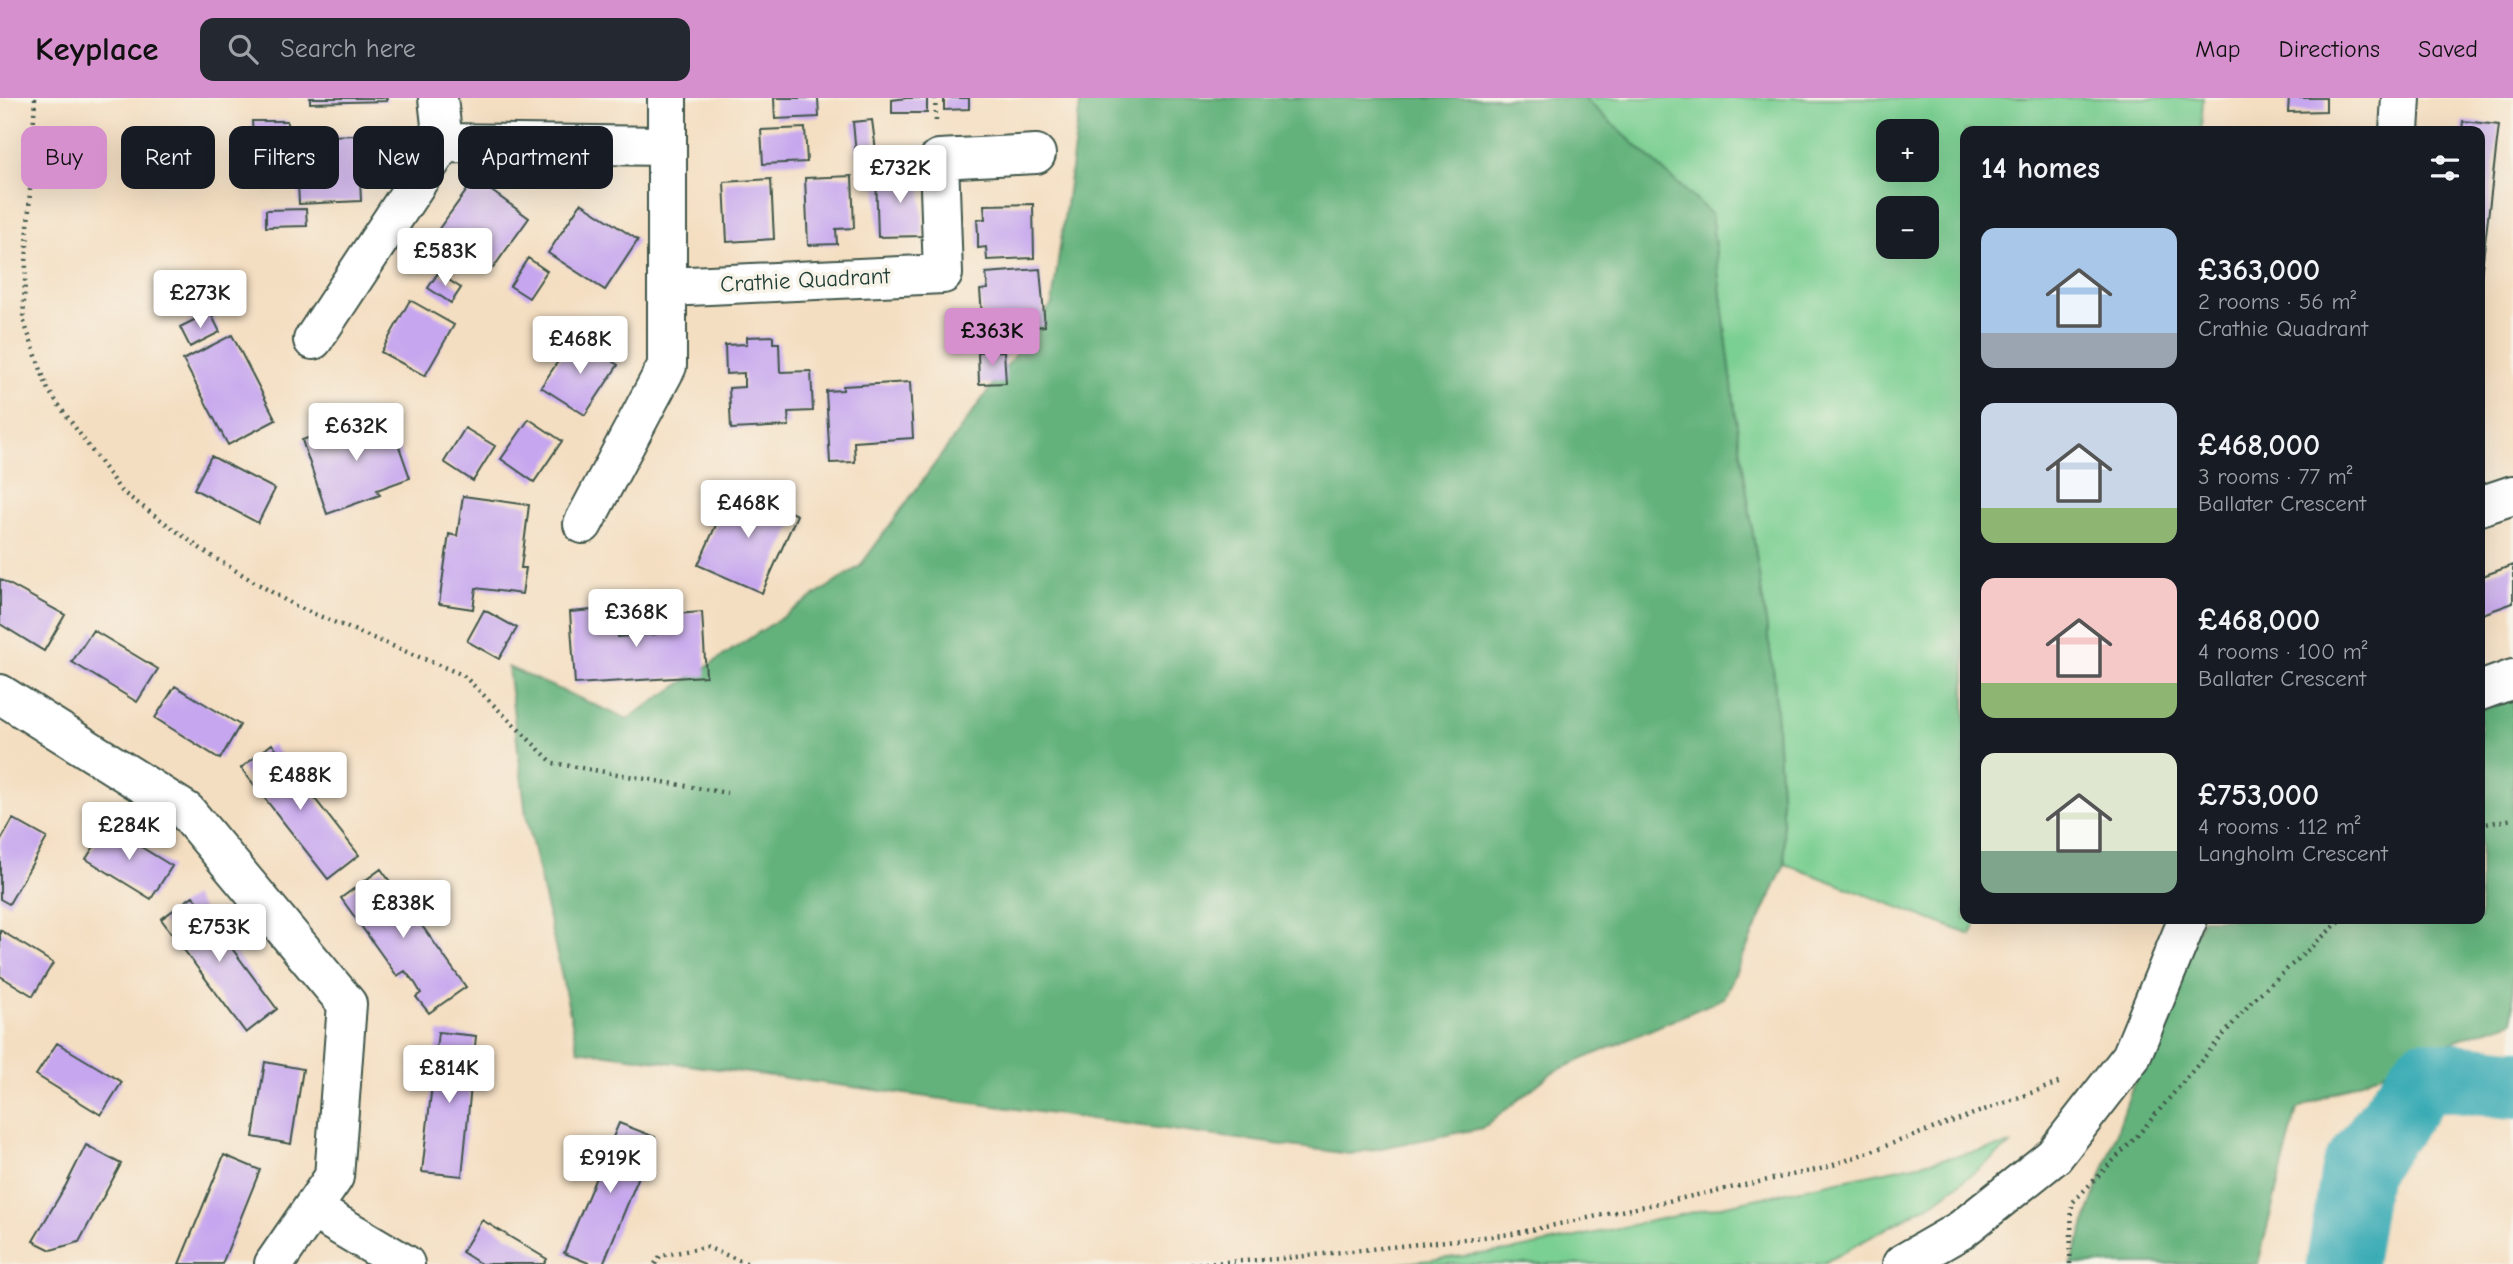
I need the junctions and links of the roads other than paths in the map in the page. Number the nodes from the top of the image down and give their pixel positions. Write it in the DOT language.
graph roads {
  1 [pos="438,98"];
  2 [pos="667,98"];
  3 [pos="2401,98"];
  4 [pos="441,126"];
  5 [pos="2399,126"];
  6 [pos="444,142"];
  7 [pos="667,146"];
  8 [pos="1036,154"];
  9 [pos="412,189"];
  10 [pos="668,287"];
  11 [pos="313,341"];
  12 [pos="2513,495"];
  13 [pos="2485,504"];
  14 [pos="583,524"];
  15 [pos="2513,679"];
  16 [pos="2485,689"];
  17 [pos="1,698"];
  18 [pos="2186,924"];
  19 [pos="312,1209"];
  20 [pos="274,1264"];
  21 [pos="405,1264"];
  22 [pos="1902,1264"];
  1 -- 4 [label="street"];
  2 -- 7 [label="street"];
  3 -- 5 [label="street"];
  6 -- 7 [label="street"];
  7 -- 10 [label="street"];
  8 -- 10 [label="street, Crathie Quadrant"];
  9 -- 11 [label="street"];
  10 -- 14 [label="street"];
  12 -- 13 [label="street"];
  15 -- 16 [label="street"];
  17 -- 19 [label="street"];
  18 -- 22 [label="street"];
  19 -- 20 [label="street"];
  19 -- 21 [label="street"];
}
